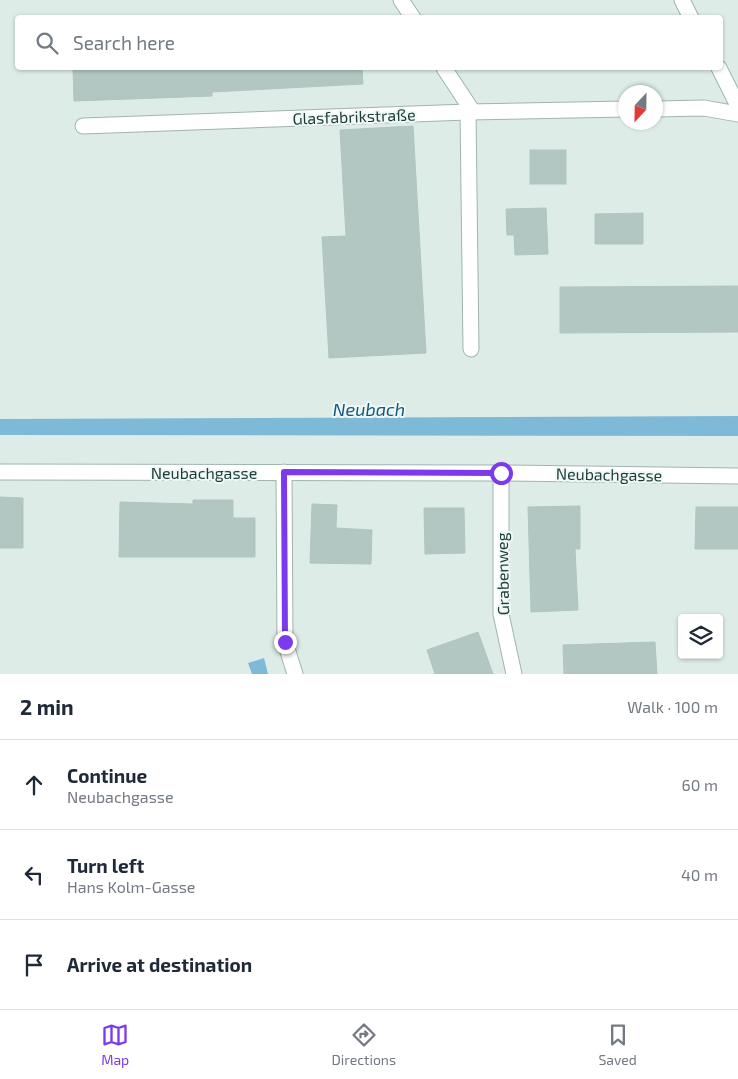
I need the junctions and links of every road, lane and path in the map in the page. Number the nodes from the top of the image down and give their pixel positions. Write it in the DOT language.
graph roads {
  1 [pos="402,0"];
  2 [pos="682,0"];
  3 [pos="411,15"];
  4 [pos="690,15"];
  5 [pos="445,70"];
  6 [pos="720,70"];
  7 [pos="738,106"];
  8 [pos="618,109"];
  9 [pos="663,109"];
  10 [pos="470,112"];
  11 [pos="738,114"];
  12 [pos="83,126"];
  13 [pos="471,349"];
  14 [pos="0,472"];
  15 [pos="284,472"];
  16 [pos="501,473"];
  17 [pos="738,476"];
  18 [pos="295,674"];
  19 [pos="514,674"];
  1 -- 3 [label="street"];
  2 -- 4 [label="street"];
  5 -- 10 [label="street"];
  6 -- 7 [label="street"];
  8 -- 10 [label="street, Glasfabrikstraße"];
  9 -- 11 [label="street"];
  10 -- 12 [label="street, Glasfabrikstraße"];
  10 -- 13 [label="street"];
  14 -- 15 [label="street, Neubachgasse"];
  15 -- 16 [label="street, Neubachgasse"];
  15 -- 18 [label="street"];
  16 -- 17 [label="street, Neubachgasse"];
  16 -- 19 [label="street, Grabenweg"];
}
